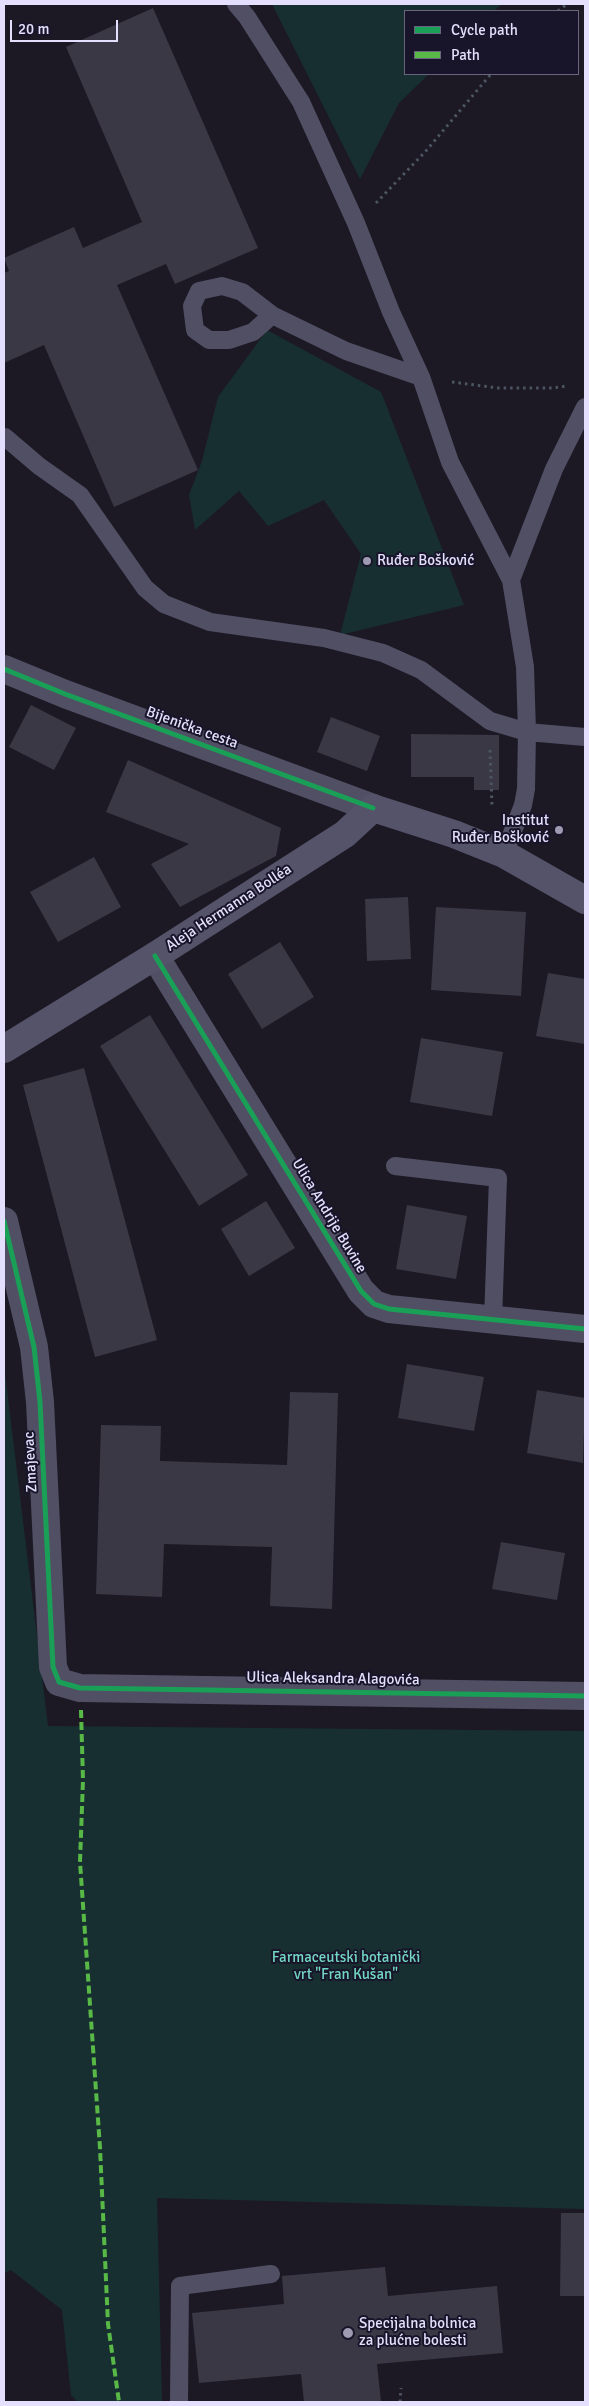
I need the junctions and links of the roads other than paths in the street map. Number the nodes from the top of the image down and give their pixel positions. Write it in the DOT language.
graph roads {
  1 [pos="236,4"];
  2 [pos="272,316"];
  3 [pos="421,378"];
  4 [pos="585,407"];
  5 [pos="5,437"];
  6 [pos="511,580"];
  7 [pos="4,669"];
  8 [pos="527,732"];
  9 [pos="585,737"];
  10 [pos="373,808"];
  11 [pos="504,854"];
  12 [pos="585,900"];
  13 [pos="155,956"];
  14 [pos="4,1049"];
  15 [pos="395,1166"];
  16 [pos="4,1222"];
  17 [pos="493,1320"];
  18 [pos="585,1329"];
  19 [pos="80,1688"];
  20 [pos="585,1696"];
  21 [pos="271,2274"];
  22 [pos="178,2402"];
  1 -- 3 [label="lane"];
  2 -- 3 [label="lane"];
  3 -- 6 [label="lane"];
  4 -- 6 [label="lane"];
  5 -- 8 [label="lane"];
  6 -- 8 [label="lane"];
  7 -- 10 [label="street, Bijenička cesta"];
  8 -- 9 [label="lane"];
  8 -- 11 [label="lane"];
  10 -- 11 [label="main road, Bijenička cesta"];
  10 -- 13 [label="main road, Aleja Hermanna Bolléa"];
  11 -- 12 [label="main road, Bijenička cesta"];
  13 -- 14 [label="main road, Aleja Hermanna Bolléa"];
  13 -- 17 [label="street, Ulica Andrije Buvine"];
  15 -- 17 [label="lane"];
  16 -- 19 [label="street, Zmajevac"];
  17 -- 18 [label="street, Ulica Andrije Buvine"];
  19 -- 20 [label="street, Ulica Aleksandra Alagovića"];
  21 -- 22 [label="lane"];
}
